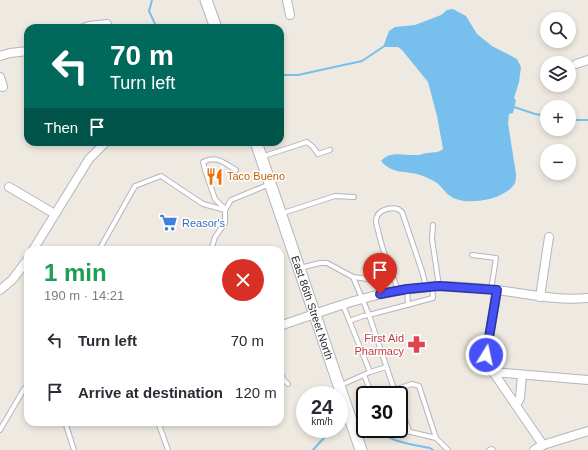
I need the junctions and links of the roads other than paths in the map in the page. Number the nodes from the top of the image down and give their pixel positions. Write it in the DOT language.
graph roads {
  1 [pos="206,0"];
  2 [pos="287,0"];
  3 [pos="290,15"];
  4 [pos="215,24"];
  5 [pos="24,51"];
  6 [pos="0,56"];
  7 [pos="588,60"];
  8 [pos="576,64"];
  9 [pos="0,77"];
  10 [pos="3,87"];
  11 [pos="102,146"];
  12 [pos="257,146"];
  13 [pos="330,150"];
  14 [pos="261,157"];
  15 [pos="236,170"];
  16 [pos="270,184"];
  17 [pos="9,187"];
  18 [pos="354,197"];
  19 [pos="225,210"];
  20 [pos="55,214"];
  21 [pos="280,214"];
  22 [pos="433,225"];
  23 [pos="549,237"];
  24 [pos="35,246"];
  25 [pos="101,246"];
  26 [pos="212,246"];
  27 [pos="472,255"];
  28 [pos="24,264"];
  29 [pos="298,268"];
  30 [pos="353,277"];
  31 [pos="432,286"];
  32 [pos="407,289"];
  33 [pos="0,290"];
  34 [pos="398,290"];
  35 [pos="494,290"];
  36 [pos="380,294"];
  37 [pos="540,297"];
  38 [pos="588,298"];
  39 [pos="362,299"];
  40 [pos="343,305"];
  41 [pos="408,305"];
  42 [pos="314,314"];
  43 [pos="368,315"];
  44 [pos="350,321"];
  45 [pos="284,325"];
  46 [pos="386,367"];
  47 [pos="370,372"];
  48 [pos="492,372"];
  49 [pos="364,375"];
  50 [pos="522,375"];
  51 [pos="588,380"];
  52 [pos="284,381"];
  53 [pos="288,384"];
  54 [pos="339,386"];
  55 [pos="368,386"];
  56 [pos="393,386"];
  57 [pos="406,386"];
  58 [pos="24,389"];
  59 [pos="516,405"];
  60 [pos="348,412"];
  61 [pos="66,426"];
  62 [pos="159,426"];
  63 [pos="408,426"];
  64 [pos="0,430"];
  65 [pos="410,431"];
  66 [pos="588,431"];
  67 [pos="436,438"];
  68 [pos="544,445"];
  69 [pos="74,450"];
  70 [pos="168,450"];
  71 [pos="361,450"];
  72 [pos="448,450"];
  73 [pos="489,450"];
  74 [pos="493,450"];
  75 [pos="534,450"];
  1 -- 4 [label="main road"];
  2 -- 3 [label="street"];
  5 -- 6 [label="street"];
  7 -- 8 [label="street"];
  9 -- 10 [label="street"];
  11 -- 20 [label="street"];
  12 -- 14 [label="main road, East 86th Street North"];
  13 -- 14 [label="lane"];
  14 -- 16 [label="main road, East 86th Street North"];
  15 -- 19 [label="lane"];
  16 -- 19 [label="lane"];
  16 -- 21 [label="main road, East 86th Street North"];
  17 -- 20 [label="street"];
  18 -- 21 [label="lane"];
  19 -- 25 [label="lane"];
  19 -- 26 [label="lane"];
  20 -- 24 [label="street"];
  21 -- 29 [label="main road, East 86th Street North"];
  22 -- 31 [label="lane"];
  23 -- 37 [label="street"];
  27 -- 35 [label="lane"];
  28 -- 33 [label="street"];
  29 -- 30 [label="lane"];
  29 -- 42 [label="main road, East 86th Street North"];
  30 -- 36 [label="lane"];
  30 -- 39 [label="lane"];
  31 -- 32 [label="street"];
  31 -- 34 [label="lane"];
  31 -- 35 [label="street"];
  31 -- 41 [label="lane"];
  32 -- 34 [label="street"];
  32 -- 41 [label="lane"];
  34 -- 36 [label="street"];
  35 -- 37 [label="street"];
  35 -- 48 [label="street"];
  36 -- 39 [label="street"];
  37 -- 38 [label="street"];
  39 -- 40 [label="street"];
  39 -- 43 [label="lane"];
  40 -- 42 [label="street"];
  40 -- 44 [label="lane"];
  41 -- 43 [label="lane"];
  42 -- 45 [label="street"];
  42 -- 54 [label="main road, East 86th Street North"];
  43 -- 44 [label="lane"];
  43 -- 46 [label="lane"];
  44 -- 47 [label="lane"];
  46 -- 47 [label="lane"];
  46 -- 56 [label="lane"];
  47 -- 49 [label="lane"];
  48 -- 50 [label="street"];
  48 -- 59 [label="street"];
  49 -- 54 [label="lane"];
  49 -- 55 [label="lane"];
  50 -- 51 [label="street"];
  50 -- 59 [label="street"];
  52 -- 53 [label="lane"];
  57 -- 67 [label="lane"];
  58 -- 64 [label="lane"];
  59 -- 68 [label="street"];
  60 -- 71 [label="main road, East 86th Street North"];
  61 -- 69 [label="lane"];
  62 -- 70 [label="lane"];
  63 -- 65 [label="lane"];
  65 -- 67 [label="lane"];
  66 -- 68 [label="street"];
  67 -- 72 [label="lane"];
  68 -- 75 [label="street"];
  73 -- 74 [label="lane"];
}
